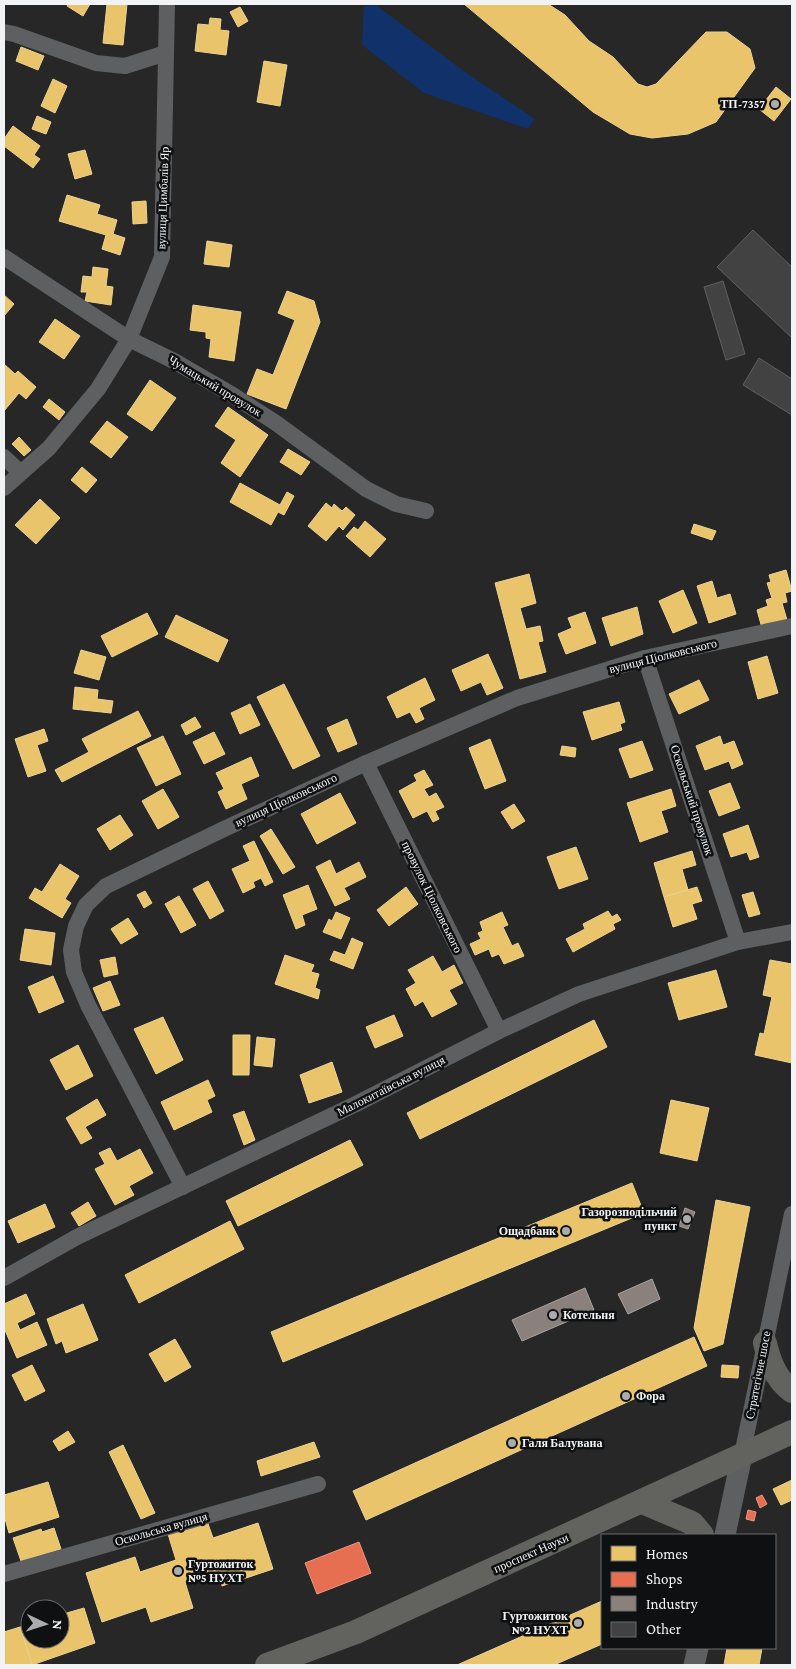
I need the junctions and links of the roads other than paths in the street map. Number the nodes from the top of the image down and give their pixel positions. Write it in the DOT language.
graph roads {
  1 [pos="167,4"];
  2 [pos="4,32"];
  3 [pos="166,54"];
  4 [pos="4,257"];
  5 [pos="129,339"];
  6 [pos="4,457"];
  7 [pos="20,472"];
  8 [pos="4,488"];
  9 [pos="426,511"];
  10 [pos="792,626"];
  11 [pos="645,658"];
  12 [pos="366,763"];
  13 [pos="792,932"];
  14 [pos="738,942"];
  15 [pos="499,1031"];
  16 [pos="183,1187"];
  17 [pos="792,1214"];
  18 [pos="4,1278"];
  19 [pos="765,1343"];
  20 [pos="792,1390"];
  21 [pos="792,1432"];
  22 [pos="742,1455"];
  23 [pos="318,1484"];
  24 [pos="642,1502"];
  25 [pos="701,1534"];
  26 [pos="725,1534"];
  27 [pos="4,1574"];
  28 [pos="698,1649"];
  29 [pos="267,1665"];
  30 [pos="694,1665"];
  1 -- 3 [label="street, вулиця Цимбалів Яр"];
  2 -- 3 [label="street"];
  3 -- 5 [label="street, вулиця Цимбалів Яр"];
  4 -- 5 [label="street, Чумацький провулок"];
  5 -- 7 [label="street, вулиця Цимбалів Яр"];
  5 -- 9 [label="street, Чумацький провулок"];
  6 -- 7 [label="street"];
  7 -- 8 [label="street, вулиця Цимбалів Яр"];
  10 -- 11 [label="street, вулиця Ціолковського"];
  11 -- 12 [label="street, вулиця Ціолковського"];
  11 -- 14 [label="street, Оскольський провулок"];
  12 -- 15 [label="street, провулок Ціолковського"];
  12 -- 16 [label="street, вулиця Ціолковського"];
  13 -- 14 [label="street, Малокитаївська вулиця"];
  14 -- 15 [label="street, Малокитаївська вулиця"];
  15 -- 16 [label="street, Малокитаївська вулиця"];
  16 -- 18 [label="street, Малокитаївська вулиця"];
  17 -- 19 [label="street, Стратегічне шосе"];
  19 -- 20 [label="main road"];
  19 -- 22 [label="street, Стратегічне шосе"];
  21 -- 22 [label="main road, проспект Науки"];
  22 -- 24 [label="main road, проспект Науки"];
  22 -- 26 [label="street, Стратегічне шосе"];
  23 -- 27 [label="street, Оскольська вулиця"];
  24 -- 25 [label="main road"];
  24 -- 29 [label="main road, проспект Науки"];
  28 -- 30 [label="street"];
}
